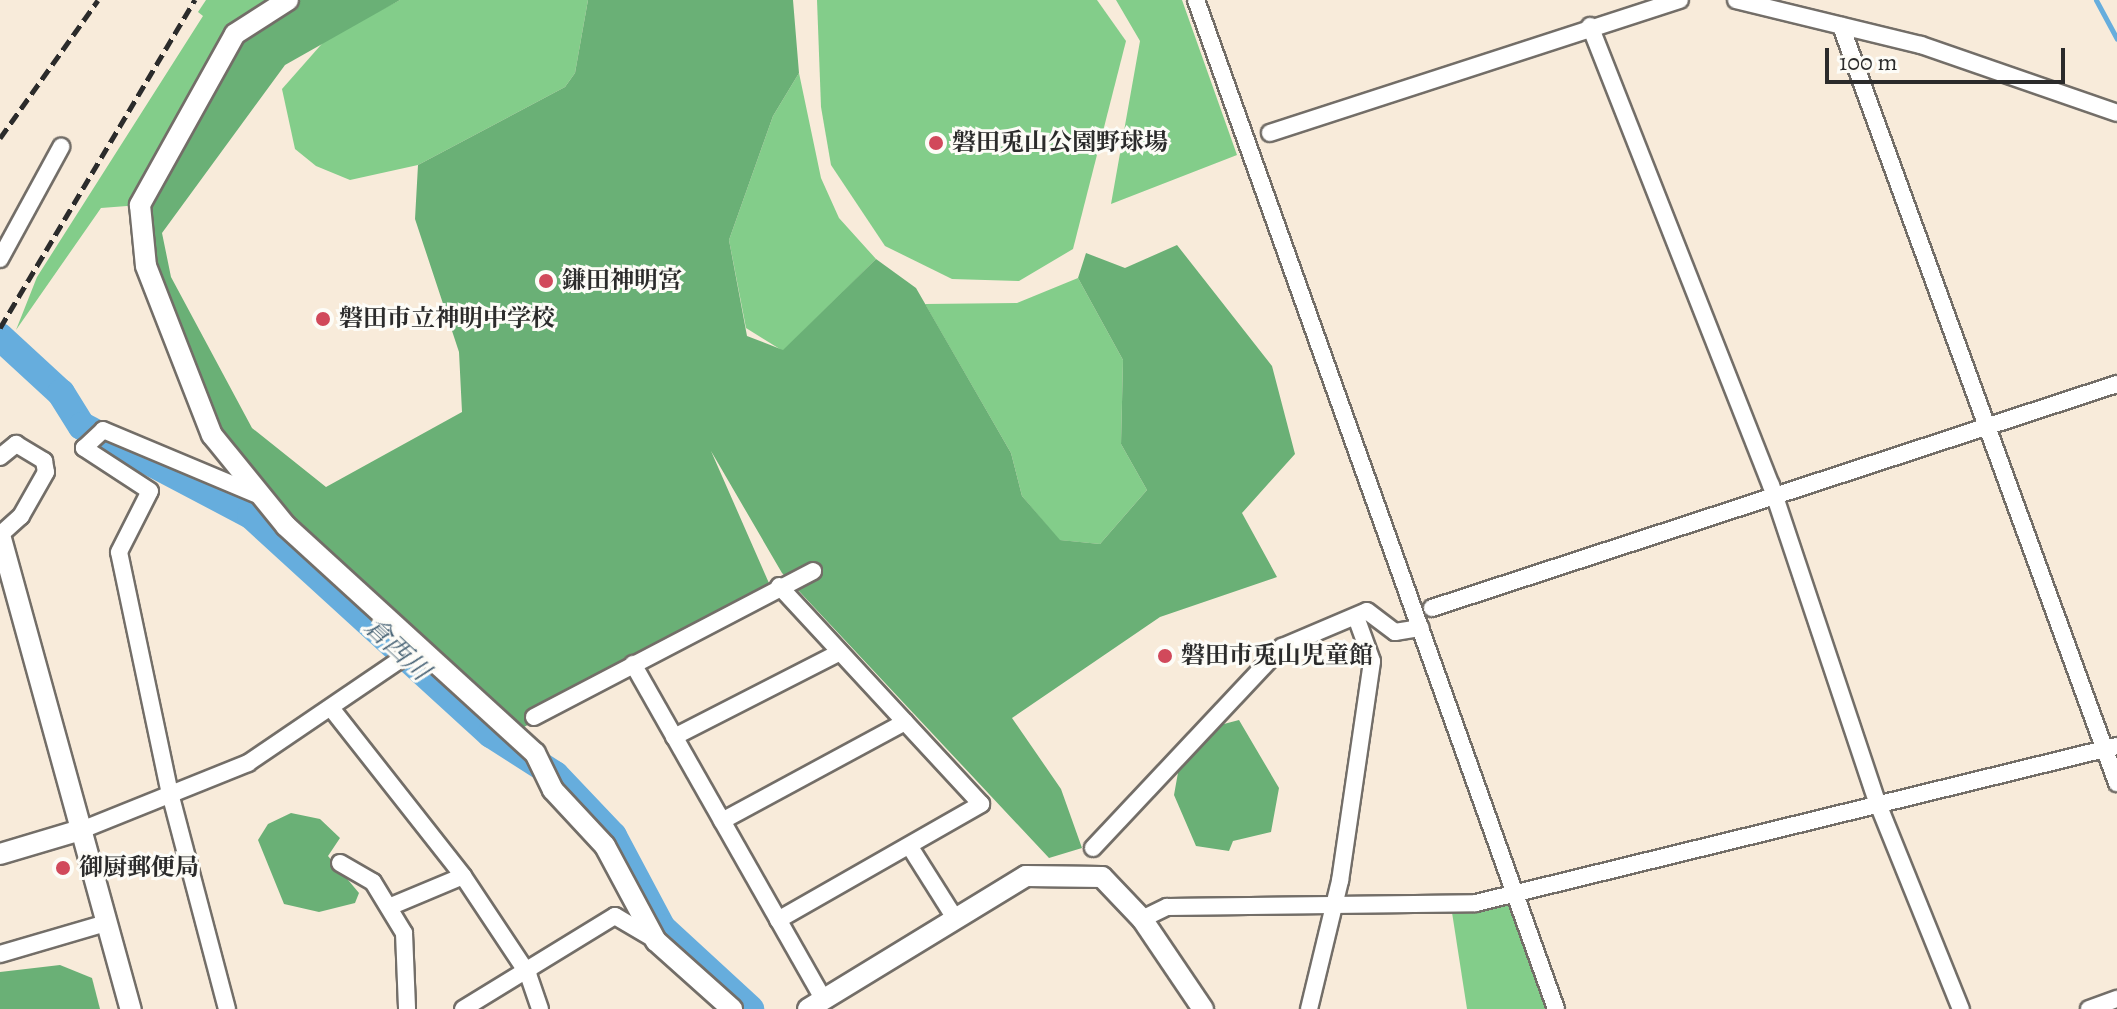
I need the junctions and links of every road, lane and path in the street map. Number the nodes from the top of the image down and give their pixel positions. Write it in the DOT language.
graph roads {
  1 [pos="288,0"];
  2 [pos="1196,0"];
  3 [pos="1680,0"];
  4 [pos="1736,0"];
  5 [pos="1590,26"];
  6 [pos="1841,26"];
  7 [pos="2117,113"];
  8 [pos="1270,133"];
  9 [pos="61,147"];
  10 [pos="0,259"];
  11 [pos="2117,384"];
  12 [pos="1985,427"];
  13 [pos="0,457"];
  14 [pos="255,494"];
  15 [pos="1775,497"];
  16 [pos="0,535"];
  17 [pos="813,571"];
  18 [pos="779,586"];
  19 [pos="1432,608"];
  20 [pos="1356,617"];
  21 [pos="1421,628"];
  22 [pos="417,648"];
  23 [pos="840,652"];
  24 [pos="633,664"];
  25 [pos="331,708"];
  26 [pos="534,717"];
  27 [pos="905,722"];
  28 [pos="674,737"];
  29 [pos="2111,748"];
  30 [pos="2117,783"];
  31 [pos="170,794"];
  32 [pos="1878,804"];
  33 [pos="722,821"];
  34 [pos="84,829"];
  35 [pos="910,847"];
  36 [pos="1093,848"];
  37 [pos="0,854"];
  38 [pos="340,863"];
  39 [pos="463,876"];
  40 [pos="1515,894"];
  41 [pos="389,907"];
  42 [pos="1330,908"];
  43 [pos="953,915"];
  44 [pos="1142,919"];
  45 [pos="778,920"];
  46 [pos="106,923"];
  47 [pos="656,941"];
  48 [pos="0,954"];
  49 [pos="528,974"];
  50 [pos="2117,999"];
  51 [pos="816,1004"];
  52 [pos="131,1009"];
  53 [pos="227,1009"];
  54 [pos="407,1009"];
  55 [pos="463,1009"];
  56 [pos="540,1009"];
  57 [pos="732,1009"];
  58 [pos="1203,1009"];
  59 [pos="1309,1009"];
  60 [pos="1556,1009"];
  61 [pos="1961,1009"];
  62 [pos="2089,1009"];
  1 -- 14 [label="street"];
  2 -- 21 [label="street"];
  3 -- 5 [label="street"];
  4 -- 6 [label="street"];
  5 -- 8 [label="street"];
  5 -- 15 [label="street"];
  6 -- 7 [label="street"];
  6 -- 12 [label="street"];
  9 -- 10 [label="street"];
  11 -- 12 [label="street"];
  12 -- 15 [label="street"];
  12 -- 29 [label="street"];
  13 -- 16 [label="street"];
  14 -- 22 [label="street"];
  14 -- 31 [label="street"];
  15 -- 19 [label="street"];
  15 -- 32 [label="street"];
  16 -- 34 [label="street"];
  17 -- 18 [label="street"];
  18 -- 23 [label="street"];
  18 -- 24 [label="street"];
  20 -- 21 [label="street"];
  20 -- 36 [label="street"];
  20 -- 42 [label="street"];
  21 -- 40 [label="street"];
  22 -- 25 [label="street"];
  22 -- 47 [label="street"];
  23 -- 27 [label="street"];
  23 -- 28 [label="street"];
  24 -- 26 [label="street"];
  24 -- 28 [label="street"];
  25 -- 31 [label="street"];
  25 -- 39 [label="street"];
  27 -- 33 [label="street"];
  27 -- 35 [label="street"];
  28 -- 33 [label="street"];
  29 -- 30 [label="street"];
  29 -- 32 [label="street"];
  31 -- 34 [label="street"];
  31 -- 53 [label="street"];
  32 -- 40 [label="street"];
  32 -- 61 [label="street"];
  33 -- 45 [label="street"];
  34 -- 37 [label="street"];
  34 -- 46 [label="street"];
  35 -- 43 [label="street"];
  35 -- 45 [label="street"];
  38 -- 41 [label="street"];
  39 -- 41 [label="street"];
  39 -- 49 [label="street"];
  40 -- 42 [label="street"];
  40 -- 60 [label="street"];
  41 -- 54 [label="street"];
  42 -- 44 [label="street"];
  42 -- 59 [label="street"];
  43 -- 44 [label="street"];
  43 -- 51 [label="street"];
  44 -- 58 [label="street"];
  45 -- 51 [label="street"];
  46 -- 48 [label="street"];
  46 -- 52 [label="street"];
  47 -- 49 [label="street"];
  47 -- 57 [label="street"];
  49 -- 55 [label="street"];
  49 -- 56 [label="street"];
  50 -- 62 [label="street"];
}
